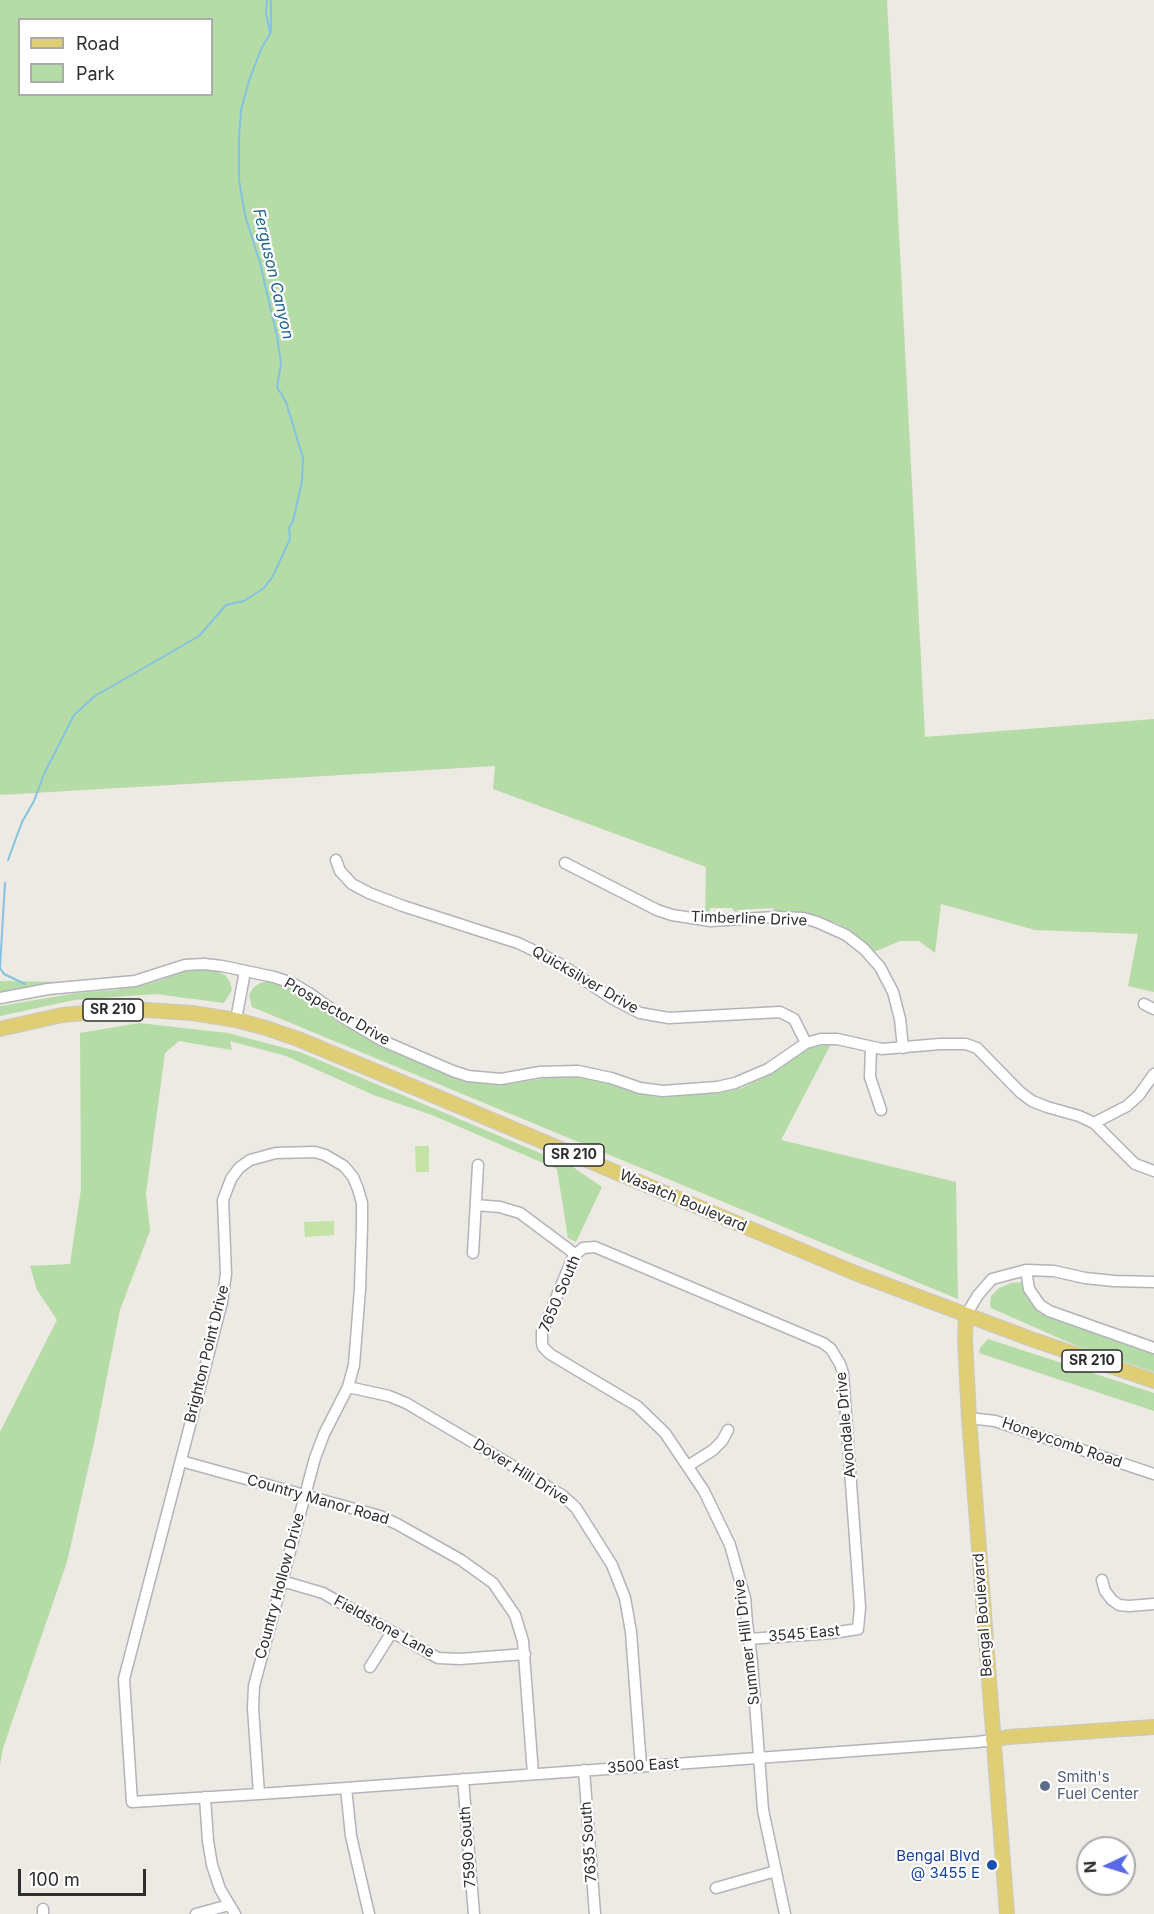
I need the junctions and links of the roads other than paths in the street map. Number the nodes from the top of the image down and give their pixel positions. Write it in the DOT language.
graph roads {
  1 [pos="336,860"];
  2 [pos="565,863"];
  3 [pos="245,971"];
  4 [pos="0,998"];
  5 [pos="236,1020"];
  6 [pos="0,1029"];
  7 [pos="806,1043"];
  8 [pos="871,1048"];
  9 [pos="903,1048"];
  10 [pos="1154,1074"];
  11 [pos="881,1110"];
  12 [pos="1094,1123"];
  13 [pos="478,1166"];
  14 [pos="1154,1171"];
  15 [pos="476,1205"];
  16 [pos="579,1251"];
  17 [pos="473,1253"];
  18 [pos="1026,1270"];
  19 [pos="1154,1282"];
  20 [pos="966,1315"];
  21 [pos="542,1343"];
  22 [pos="1154,1348"];
  23 [pos="1154,1381"];
  24 [pos="348,1387"];
  25 [pos="969,1418"];
  26 [pos="728,1430"];
  27 [pos="181,1461"];
  28 [pos="688,1466"];
  29 [pos="1154,1474"];
  30 [pos="305,1494"];
  31 [pos="1102,1580"];
  32 [pos="282,1581"];
  33 [pos="1154,1604"];
  34 [pos="858,1629"];
  35 [pos="392,1632"];
  36 [pos="749,1639"];
  37 [pos="525,1654"];
  38 [pos="370,1667"];
  39 [pos="1154,1727"];
  40 [pos="993,1740"];
  41 [pos="759,1758"];
  42 [pos="641,1766"];
  43 [pos="584,1770"];
  44 [pos="533,1774"];
  45 [pos="463,1779"];
  46 [pos="346,1788"];
  47 [pos="259,1794"];
  48 [pos="205,1797"];
  49 [pos="132,1802"];
  50 [pos="776,1870"];
  51 [pos="716,1888"];
  52 [pos="232,1910"];
  53 [pos="196,1914"];
  54 [pos="369,1914"];
  55 [pos="474,1914"];
  56 [pos="595,1914"];
  57 [pos="785,1914"];
  58 [pos="1007,1914"];
  1 -- 7 [label="street, Quicksilver Drive"];
  2 -- 9 [label="street, Timberline Drive"];
  3 -- 4 [label="street, Prospector Drive"];
  3 -- 5 [label="street"];
  3 -- 7 [label="street, Prospector Drive"];
  5 -- 6 [label="main road, Wasatch Boulevard / SR 210"];
  5 -- 20 [label="main road, Wasatch Boulevard / SR 210"];
  7 -- 8 [label="street, Prospector Drive"];
  8 -- 9 [label="street, Prospector Drive"];
  8 -- 11 [label="street"];
  9 -- 12 [label="street, Prospector Drive"];
  10 -- 12 [label="street"];
  12 -- 14 [label="street, Prospector Drive"];
  13 -- 15 [label="street"];
  15 -- 16 [label="street"];
  15 -- 17 [label="street"];
  16 -- 21 [label="street, 7650 South"];
  16 -- 34 [label="street, Avondale Drive"];
  18 -- 19 [label="street"];
  18 -- 20 [label="street"];
  18 -- 22 [label="street"];
  20 -- 23 [label="main road, Wasatch Boulevard / SR 210"];
  20 -- 25 [label="main road, Bengal Boulevard"];
  21 -- 28 [label="street, Summer Hill Drive"];
  24 -- 27 [label="street, Brighton Point Drive"];
  24 -- 30 [label="street, Country Hollow Drive"];
  24 -- 42 [label="street, Dover Hill Drive"];
  25 -- 29 [label="street, Honeycomb Road"];
  25 -- 40 [label="main road, Bengal Boulevard"];
  26 -- 28 [label="street"];
  27 -- 30 [label="street, Country Manor Road"];
  27 -- 49 [label="street, Brighton Point Drive"];
  28 -- 36 [label="street, Summer Hill Drive"];
  30 -- 32 [label="street, Country Hollow Drive"];
  30 -- 37 [label="street, Country Manor Road"];
  31 -- 33 [label="street"];
  32 -- 35 [label="street, Fieldstone Lane"];
  32 -- 47 [label="street, Country Hollow Drive"];
  34 -- 36 [label="street, 3545 East"];
  35 -- 37 [label="street, Fieldstone Lane"];
  35 -- 38 [label="street"];
  36 -- 41 [label="street, Summer Hill Drive"];
  37 -- 44 [label="street, Country Manor Road"];
  39 -- 40 [label="main road, 3500 East"];
  40 -- 41 [label="street, 3500 East"];
  40 -- 58 [label="main road, Bengal Boulevard"];
  41 -- 42 [label="street, 3500 East"];
  41 -- 50 [label="street, Summer Hill Drive"];
  42 -- 43 [label="street, 3500 East"];
  43 -- 44 [label="street, 3500 East"];
  43 -- 56 [label="street, 7635 South"];
  44 -- 45 [label="street, 3500 East"];
  45 -- 46 [label="street, 3500 East"];
  45 -- 55 [label="street, 7590 South"];
  46 -- 47 [label="street, 3500 East"];
  46 -- 54 [label="street"];
  47 -- 48 [label="street, 3500 East"];
  48 -- 49 [label="street, 3500 East"];
  48 -- 52 [label="street"];
  50 -- 51 [label="street"];
  50 -- 57 [label="street, Summer Hill Drive"];
  52 -- 53 [label="street"];
}
